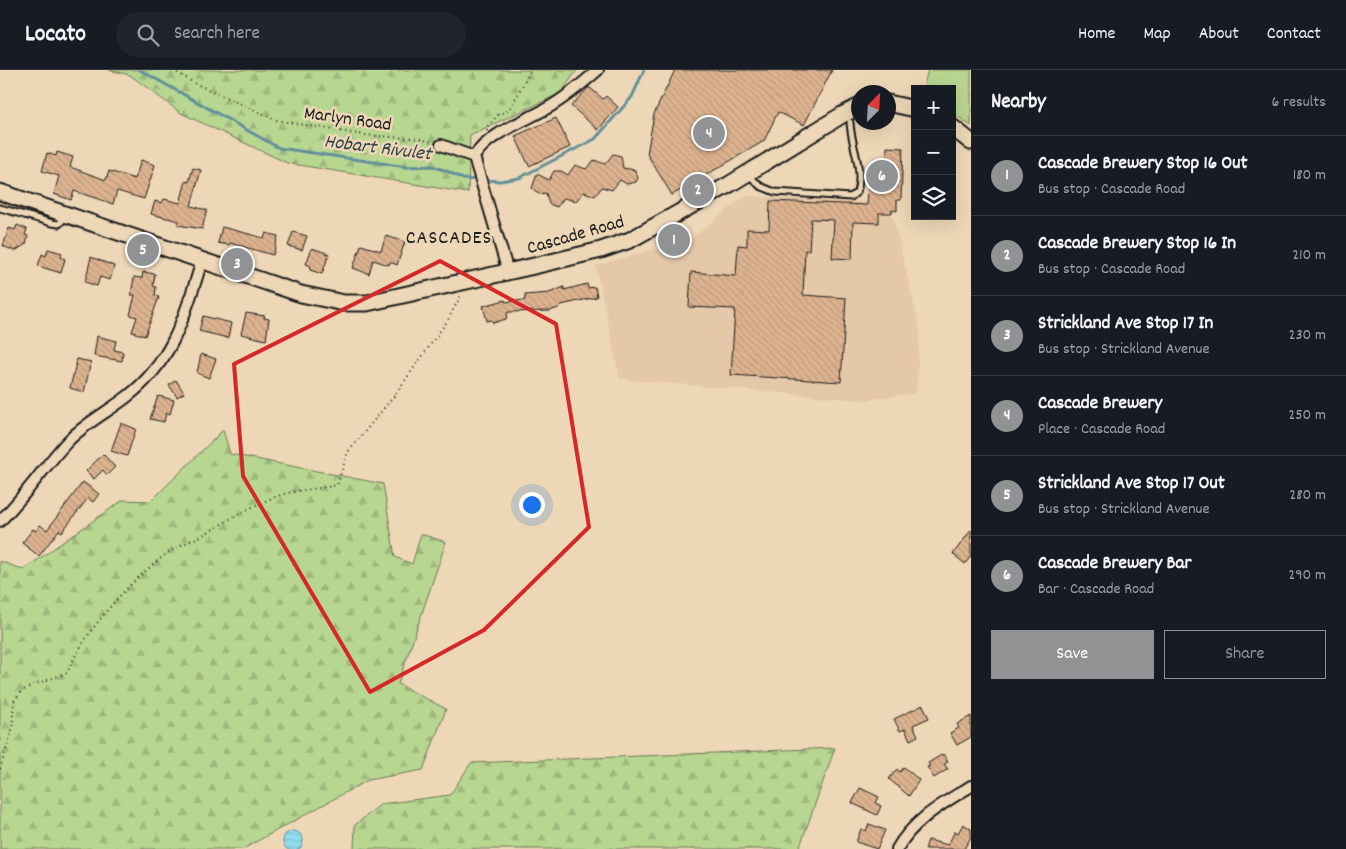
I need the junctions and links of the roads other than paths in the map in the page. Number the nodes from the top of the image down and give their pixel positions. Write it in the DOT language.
graph roads {
  1 [pos="598,70"];
  2 [pos="896,104"];
  3 [pos="911,107"];
  4 [pos="851,111"];
  5 [pos="850,122"];
  6 [pos="956,130"];
  7 [pos="971,142"];
  8 [pos="441,145"];
  9 [pos="474,157"];
  10 [pos="748,174"];
  11 [pos="0,192"];
  12 [pos="0,208"];
  13 [pos="68,215"];
  14 [pos="202,261"];
  15 [pos="508,272"];
  16 [pos="0,521"];
  17 [pos="971,786"];
  18 [pos="897,849"];
  1 -- 9 [label="street"];
  2 -- 3 [label="street"];
  4 -- 10 [label="street, Cascade Road"];
  5 -- 10 [label="lane"];
  6 -- 7 [label="street"];
  8 -- 9 [label="street"];
  9 -- 15 [label="street"];
  10 -- 15 [label="street, Cascade Road"];
  11 -- 13 [label="street, Cascade Road"];
  12 -- 13 [label="lane"];
  13 -- 14 [label="street, Cascade Road"];
  14 -- 15 [label="street, Cascade Road"];
  14 -- 16 [label="street"];
  17 -- 18 [label="street"];
}
